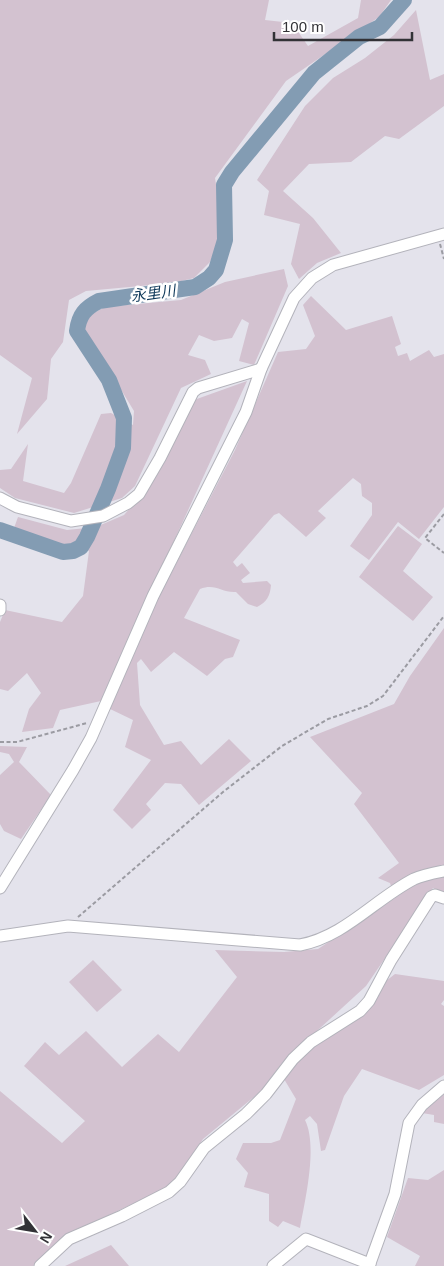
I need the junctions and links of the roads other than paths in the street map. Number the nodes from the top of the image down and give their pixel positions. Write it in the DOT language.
graph roads {
  1 [pos="441,235"];
  2 [pos="261,369"];
  3 [pos="1,502"];
  4 [pos="0,605"];
  5 [pos="0,610"];
  6 [pos="444,871"];
  7 [pos="0,888"];
  8 [pos="444,898"];
  9 [pos="0,936"];
  10 [pos="444,1086"];
  11 [pos="369,1265"];
  12 [pos="40,1266"];
  13 [pos="273,1266"];
  1 -- 2 [label="street"];
  2 -- 3 [label="street"];
  2 -- 7 [label="street"];
  4 -- 5 [label="street"];
  6 -- 9 [label="street"];
  8 -- 12 [label="street"];
  10 -- 11 [label="street"];
  11 -- 13 [label="street"];
}
